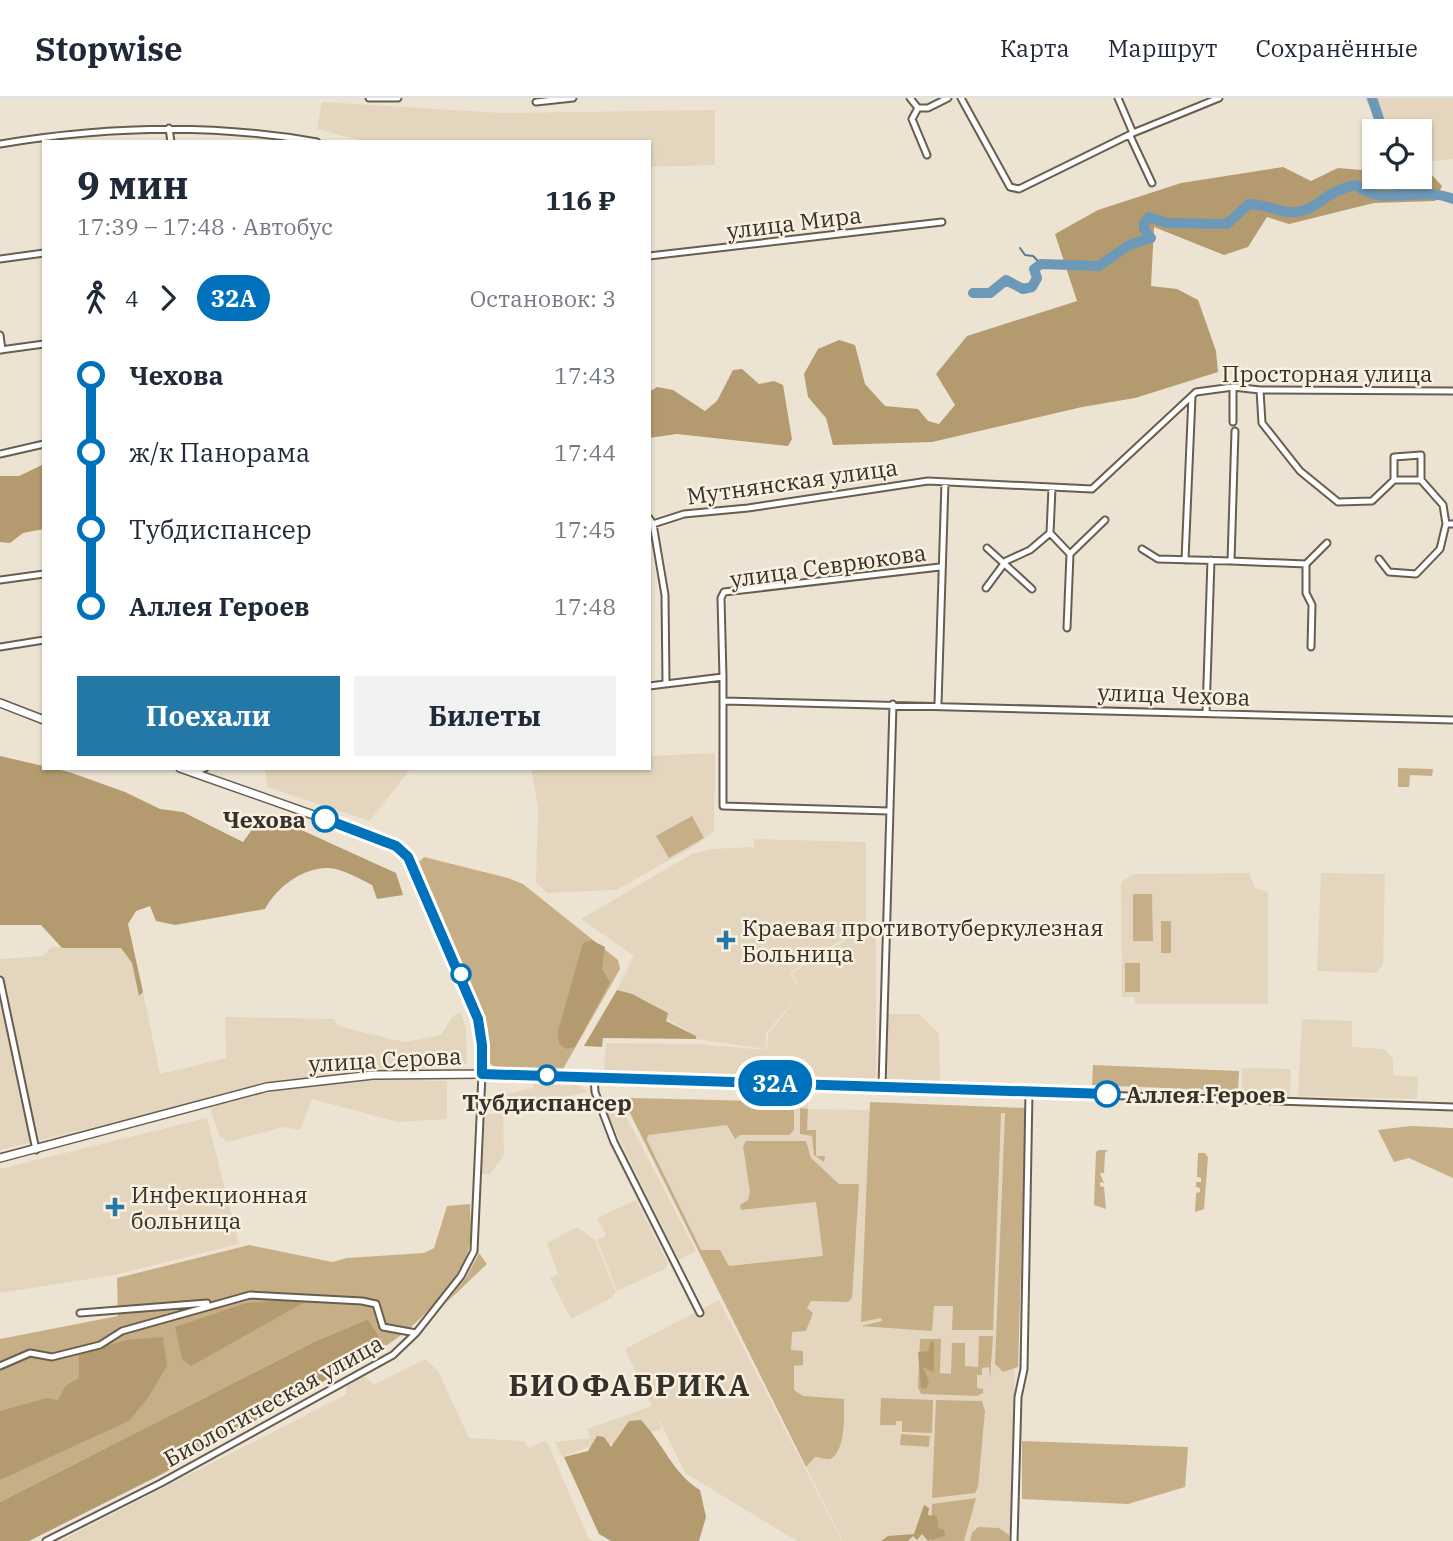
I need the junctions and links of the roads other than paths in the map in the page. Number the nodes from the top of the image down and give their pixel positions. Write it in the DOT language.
graph roads {
  1 [pos="369,98"];
  2 [pos="398,98"];
  3 [pos="573,98"];
  4 [pos="910,98"];
  5 [pos="948,98"];
  6 [pos="961,98"];
  7 [pos="1118,98"];
  8 [pos="1219,98"];
  9 [pos="536,102"];
  10 [pos="918,108"];
  11 [pos="169,128"];
  12 [pos="1132,134"];
  13 [pos="42,140"];
  14 [pos="42,140"];
  15 [pos="171,140"];
  16 [pos="302,140"];
  17 [pos="0,144"];
  18 [pos="928,155"];
  19 [pos="1152,183"];
  20 [pos="942,222"];
  21 [pos="42,253"];
  22 [pos="651,256"];
  23 [pos="0,259"];
  24 [pos="0,335"];
  25 [pos="42,344"];
  26 [pos="1,350"];
  27 [pos="1233,387"];
  28 [pos="1260,390"];
  29 [pos="1453,391"];
  30 [pos="1192,396"];
  31 [pos="1233,422"];
  32 [pos="1235,431"];
  33 [pos="42,444"];
  34 [pos="0,454"];
  35 [pos="1394,480"];
  36 [pos="1421,481"];
  37 [pos="945,482"];
  38 [pos="1052,488"];
  39 [pos="1105,520"];
  40 [pos="651,523"];
  41 [pos="1446,524"];
  42 [pos="1453,524"];
  43 [pos="1050,533"];
  44 [pos="1327,543"];
  45 [pos="987,548"];
  46 [pos="1142,550"];
  47 [pos="1070,554"];
  48 [pos="1379,559"];
  49 [pos="1185,560"];
  50 [pos="1211,560"];
  51 [pos="1231,561"];
  52 [pos="1003,564"];
  53 [pos="1306,564"];
  54 [pos="940,567"];
  55 [pos="42,575"];
  56 [pos="0,580"];
  57 [pos="986,588"];
  58 [pos="1032,589"];
  59 [pos="1067,628"];
  60 [pos="42,640"];
  61 [pos="0,647"];
  62 [pos="1311,647"];
  63 [pos="723,677"];
  64 [pos="666,683"];
  65 [pos="651,686"];
  66 [pos="723,701"];
  67 [pos="0,703"];
  68 [pos="893,704"];
  69 [pos="938,704"];
  70 [pos="1206,713"];
  71 [pos="42,719"];
  72 [pos="1453,720"];
  73 [pos="185,770"];
  74 [pos="200,770"];
  75 [pos="193,773"];
  76 [pos="889,811"];
  77 [pos="0,980"];
  78 [pos="482,1074"];
  79 [pos="594,1076"];
  80 [pos="882,1086"];
  81 [pos="1029,1092"];
  82 [pos="1453,1107"];
  83 [pos="36,1150"];
  84 [pos="0,1158"];
  85 [pos="220,1301"];
  86 [pos="80,1313"];
  87 [pos="700,1313"];
  88 [pos="416,1333"];
  89 [pos="0,1366"];
  90 [pos="46,1541"];
  91 [pos="1014,1541"];
  1 -- 2 [label="street"];
  3 -- 9 [label="street"];
  4 -- 10 [label="street"];
  5 -- 10 [label="street"];
  6 -- 12 [label="street"];
  7 -- 12 [label="street"];
  8 -- 12 [label="street"];
  10 -- 18 [label="street"];
  11 -- 13 [label="street"];
  11 -- 15 [label="street"];
  11 -- 16 [label="street"];
  12 -- 19 [label="street"];
  14 -- 17 [label="street"];
  20 -- 22 [label="street, улица Мира"];
  21 -- 23 [label="street"];
  24 -- 26 [label="street"];
  25 -- 26 [label="street"];
  27 -- 28 [label="street, Просторная улица"];
  27 -- 30 [label="street, Просторная улица"];
  27 -- 31 [label="street"];
  28 -- 29 [label="street, Просторная улица"];
  28 -- 35 [label="street"];
  30 -- 38 [label="street, Просторная улица"];
  30 -- 49 [label="street"];
  32 -- 51 [label="street"];
  33 -- 34 [label="street"];
  35 -- 36 [label="street"];
  35 -- 36 [label="street"];
  36 -- 41 [label="street"];
  37 -- 38 [label="street, Просторная улица"];
  37 -- 40 [label="street, Мутнянская улица"];
  37 -- 54 [label="street"];
  38 -- 43 [label="street"];
  39 -- 47 [label="street"];
  40 -- 64 [label="street"];
  41 -- 42 [label="street"];
  41 -- 48 [label="street"];
  43 -- 47 [label="street"];
  43 -- 52 [label="street"];
  44 -- 53 [label="street"];
  45 -- 52 [label="street"];
  46 -- 49 [label="street"];
  47 -- 59 [label="street"];
  49 -- 50 [label="street"];
  50 -- 51 [label="street"];
  50 -- 70 [label="street"];
  51 -- 53 [label="street"];
  52 -- 57 [label="street"];
  52 -- 58 [label="street"];
  53 -- 62 [label="street"];
  54 -- 63 [label="street, улица Севрюкова"];
  54 -- 69 [label="street"];
  55 -- 56 [label="street"];
  60 -- 61 [label="street"];
  63 -- 64 [label="street"];
  63 -- 66 [label="street"];
  64 -- 65 [label="street"];
  66 -- 68 [label="street, улица Чехова"];
  66 -- 76 [label="street"];
  67 -- 71 [label="main road"];
  68 -- 69 [label="street, улица Чехова"];
  68 -- 76 [label="street"];
  69 -- 70 [label="street, улица Чехова"];
  70 -- 72 [label="street, улица Чехова"];
  73 -- 75 [label="main road"];
  74 -- 75 [label="street"];
  75 -- 78 [label="main road"];
  76 -- 80 [label="street"];
  77 -- 83 [label="street"];
  78 -- 79 [label="street, улица Серова"];
  78 -- 83 [label="main road, улица Серова"];
  78 -- 88 [label="street, Биологическая улица"];
  79 -- 80 [label="street, улица Серова"];
  79 -- 87 [label="street"];
  80 -- 81 [label="street, улица Серова"];
  81 -- 82 [label="street, улица Серова"];
  81 -- 91 [label="street"];
  83 -- 84 [label="main road, улица Серова"];
  85 -- 86 [label="street"];
  85 -- 88 [label="street"];
  85 -- 89 [label="street"];
  88 -- 90 [label="street, Биологическая улица"];
}
